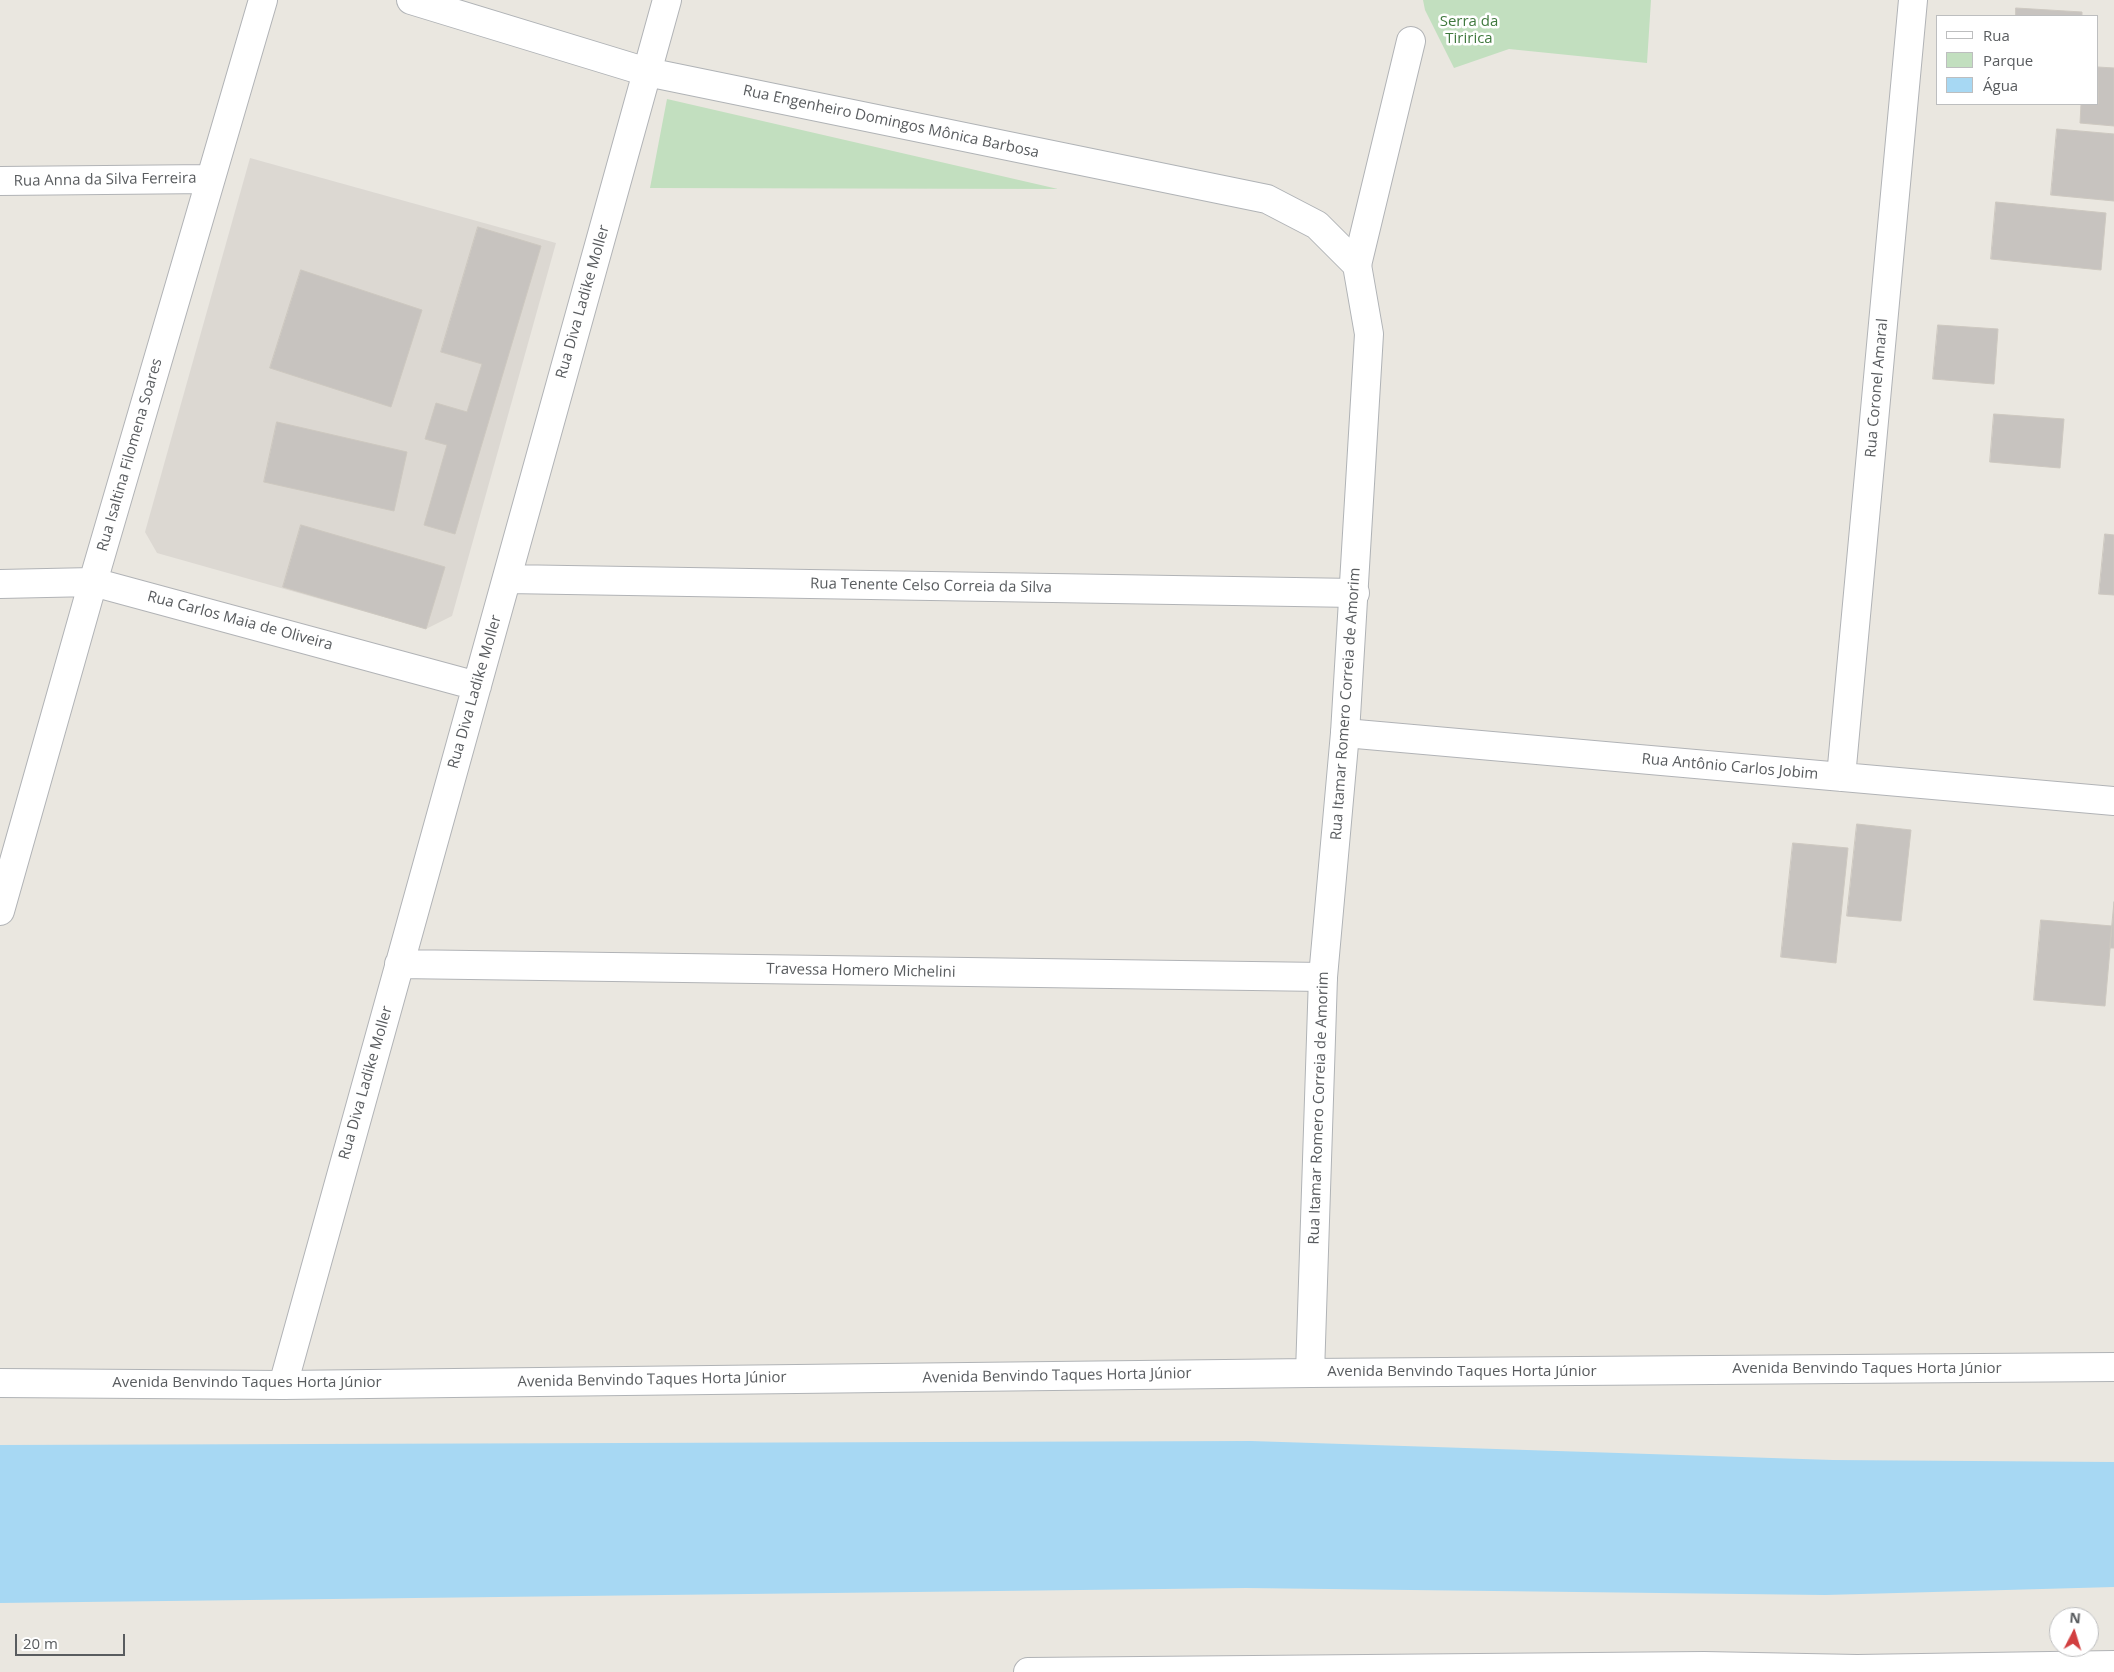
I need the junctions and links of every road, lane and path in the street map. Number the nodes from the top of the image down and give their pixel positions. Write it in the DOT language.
graph roads {
  1 [pos="263,0"];
  2 [pos="411,0"];
  3 [pos="667,0"];
  4 [pos="1913,0"];
  5 [pos="1411,42"];
  6 [pos="647,72"];
  7 [pos="210,179"];
  8 [pos="0,181"];
  9 [pos="1357,265"];
  10 [pos="507,579"];
  11 [pos="93,582"];
  12 [pos="0,584"];
  13 [pos="1355,593"];
  14 [pos="477,686"];
  15 [pos="1345,733"];
  16 [pos="1841,777"];
  17 [pos="2114,801"];
  18 [pos="0,911"];
  19 [pos="399,964"];
  20 [pos="1323,977"];
  21 [pos="2114,1367"];
  22 [pos="1310,1373"];
  23 [pos="0,1383"];
  24 [pos="283,1385"];
  25 [pos="2114,1665"];
  26 [pos="1028,1672"];
  1 -- 7 [label="street, Rua Isaltina Filomena Soares"];
  2 -- 6 [label="street, Rua Engenheiro Domingos Mônica Barbosa"];
  3 -- 6 [label="street, Rua Diva Ladike Moller"];
  4 -- 16 [label="street, Rua Coronel Amaral"];
  5 -- 9 [label="street, Rua Itamar Romero Correia de Amorim"];
  6 -- 9 [label="street, Rua Engenheiro Domingos Mônica Barbosa"];
  6 -- 10 [label="street, Rua Diva Ladike Moller"];
  7 -- 8 [label="street, Rua Anna da Silva Ferreira"];
  7 -- 11 [label="street, Rua Isaltina Filomena Soares"];
  9 -- 13 [label="street, Rua Itamar Romero Correia de Amorim"];
  10 -- 13 [label="street, Rua Tenente Celso Correia da Silva"];
  10 -- 14 [label="street, Rua Diva Ladike Moller"];
  11 -- 12 [label="street, Rua Carlos Maia de Oliveira"];
  11 -- 14 [label="street, Rua Carlos Maia de Oliveira"];
  11 -- 18 [label="street, Rua Isaltina Filomena Soares"];
  13 -- 15 [label="street, Rua Itamar Romero Correia de Amorim"];
  14 -- 19 [label="street, Rua Diva Ladike Moller"];
  15 -- 16 [label="street, Rua Antônio Carlos Jobim"];
  15 -- 20 [label="street, Rua Itamar Romero Correia de Amorim"];
  16 -- 17 [label="street, Rua Antônio Carlos Jobim"];
  19 -- 20 [label="street, Travessa Homero Michelini"];
  19 -- 24 [label="street, Rua Diva Ladike Moller"];
  20 -- 22 [label="street, Rua Itamar Romero Correia de Amorim"];
  21 -- 22 [label="street, Avenida Benvindo Taques Horta Júnior"];
  22 -- 24 [label="street, Avenida Benvindo Taques Horta Júnior"];
  23 -- 24 [label="street, Avenida Benvindo Taques Horta Júnior"];
  25 -- 26 [label="street"];
}
